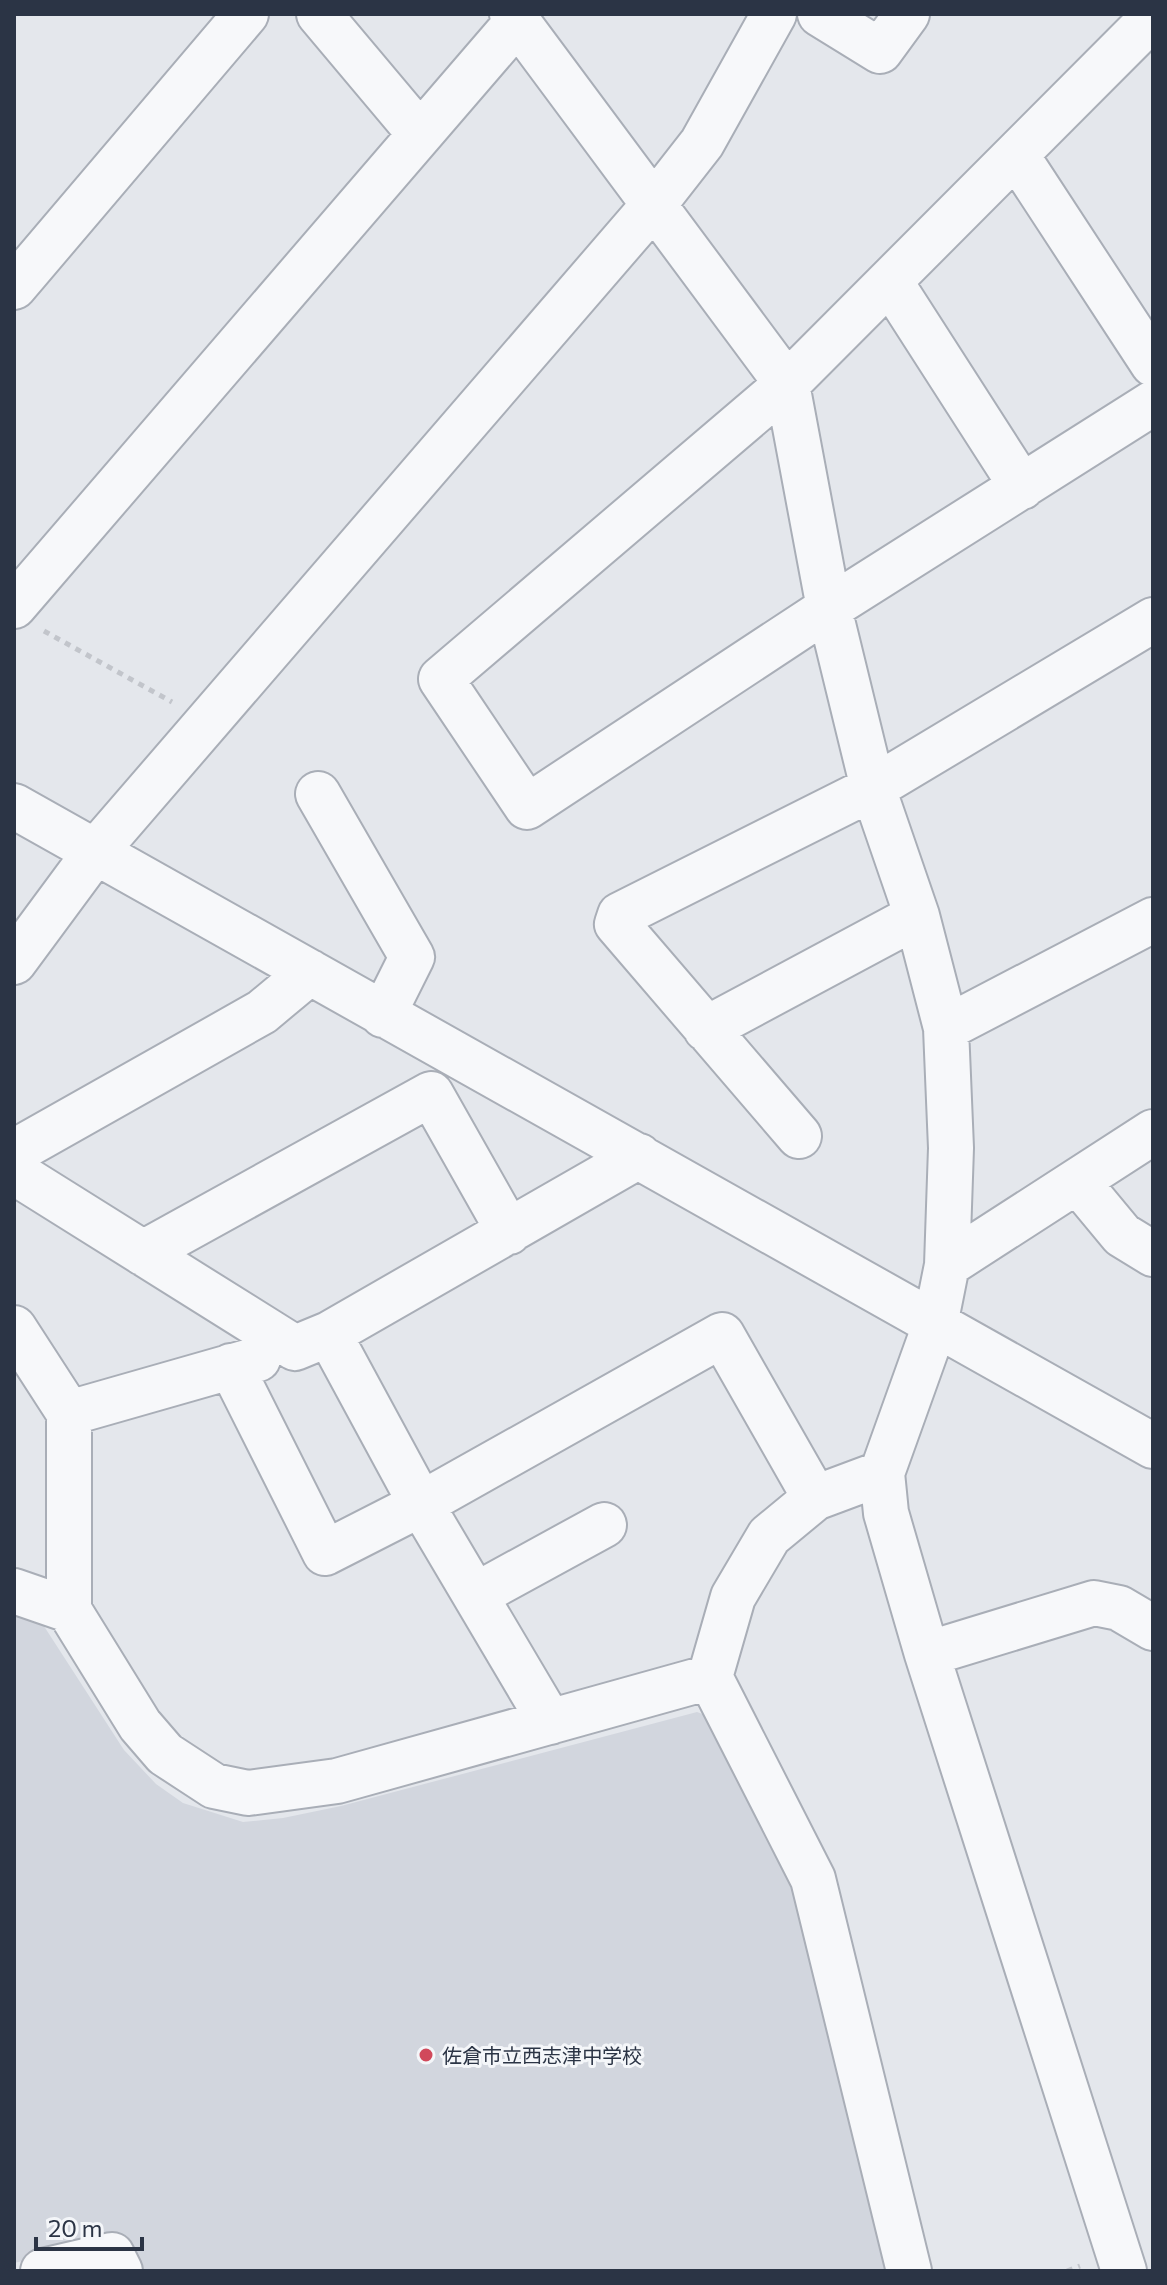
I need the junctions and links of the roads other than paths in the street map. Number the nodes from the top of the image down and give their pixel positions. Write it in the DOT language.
graph roads {
  1 [pos="246,14"];
  2 [pos="319,14"];
  3 [pos="774,14"];
  4 [pos="820,14"];
  5 [pos="907,14"];
  6 [pos="515,18"];
  7 [pos="1152,21"];
  8 [pos="419,133"];
  9 [pos="1017,156"];
  10 [pos="652,207"];
  11 [pos="891,283"];
  12 [pos="14,287"];
  13 [pos="1153,364"];
  14 [pos="787,384"];
  15 [pos="1153,403"];
  16 [pos="1022,487"];
  17 [pos="829,608"];
  18 [pos="28,618"];
  19 [pos="1153,620"];
  20 [pos="873,788"];
  21 [pos="318,794"];
  22 [pos="14,806"];
  23 [pos="96,851"];
  24 [pos="917,916"];
  25 [pos="1153,920"];
  26 [pos="14,962"];
  27 [pos="310,972"];
  28 [pos="383,1015"];
  29 [pos="946,1028"];
  30 [pos="706,1029"];
  31 [pos="1153,1132"];
  32 [pos="799,1136"];
  33 [pos="639,1156"];
  34 [pos="14,1168"];
  35 [pos="1078,1182"];
  36 [pos="509,1232"];
  37 [pos="143,1253"];
  38 [pos="1153,1254"];
  39 [pos="947,1265"];
  40 [pos="935,1325"];
  41 [pos="14,1328"];
  42 [pos="312,1341"];
  43 [pos="231,1366"];
  44 [pos="69,1413"];
  45 [pos="1153,1446"];
  46 [pos="882,1473"];
  47 [pos="815,1498"];
  48 [pos="421,1504"];
  49 [pos="604,1525"];
  50 [pos="14,1591"];
  51 [pos="476,1595"];
  52 [pos="69,1610"];
  53 [pos="1153,1628"];
  54 [pos="927,1654"];
  55 [pos="710,1677"];
  56 [pos="550,1722"];
  57 [pos="1132,2258"];
  58 [pos="43,2271"];
  59 [pos="120,2271"];
  60 [pos="909,2271"];
  1 -- 12 [label="street"];
  2 -- 8 [label="street"];
  3 -- 10 [label="street"];
  4 -- 5 [label="street"];
  6 -- 8 [label="street"];
  6 -- 10 [label="street"];
  7 -- 9 [label="street"];
  8 -- 18 [label="street"];
  9 -- 11 [label="street"];
  9 -- 13 [label="street"];
  10 -- 14 [label="street"];
  10 -- 23 [label="street"];
  11 -- 14 [label="street"];
  11 -- 16 [label="street"];
  14 -- 17 [label="street"];
  14 -- 17 [label="street"];
  15 -- 16 [label="street"];
  16 -- 17 [label="street"];
  17 -- 20 [label="street"];
  19 -- 20 [label="street"];
  20 -- 24 [label="street"];
  20 -- 30 [label="street"];
  21 -- 28 [label="street"];
  22 -- 23 [label="street"];
  23 -- 26 [label="street"];
  23 -- 27 [label="street"];
  24 -- 29 [label="street"];
  24 -- 30 [label="street"];
  25 -- 29 [label="street"];
  27 -- 28 [label="street"];
  27 -- 34 [label="street"];
  28 -- 33 [label="street"];
  29 -- 39 [label="street"];
  30 -- 32 [label="street"];
  31 -- 35 [label="street"];
  33 -- 36 [label="street"];
  33 -- 40 [label="street"];
  34 -- 37 [label="street"];
  35 -- 38 [label="street"];
  35 -- 39 [label="street"];
  36 -- 37 [label="street"];
  36 -- 42 [label="street"];
  37 -- 42 [label="street"];
  39 -- 40 [label="street"];
  40 -- 45 [label="street"];
  40 -- 46 [label="street"];
  41 -- 44 [label="street"];
  42 -- 43 [label="street"];
  42 -- 48 [label="street"];
  43 -- 44 [label="street"];
  43 -- 48 [label="street"];
  44 -- 52 [label="street"];
  46 -- 47 [label="street"];
  46 -- 54 [label="street"];
  47 -- 48 [label="street"];
  47 -- 55 [label="street"];
  48 -- 51 [label="street"];
  49 -- 51 [label="street"];
  50 -- 52 [label="street"];
  51 -- 56 [label="street"];
  52 -- 56 [label="street"];
  53 -- 54 [label="street"];
  54 -- 57 [label="street"];
  55 -- 56 [label="street"];
  55 -- 60 [label="street"];
  58 -- 59 [label="street"];
}
